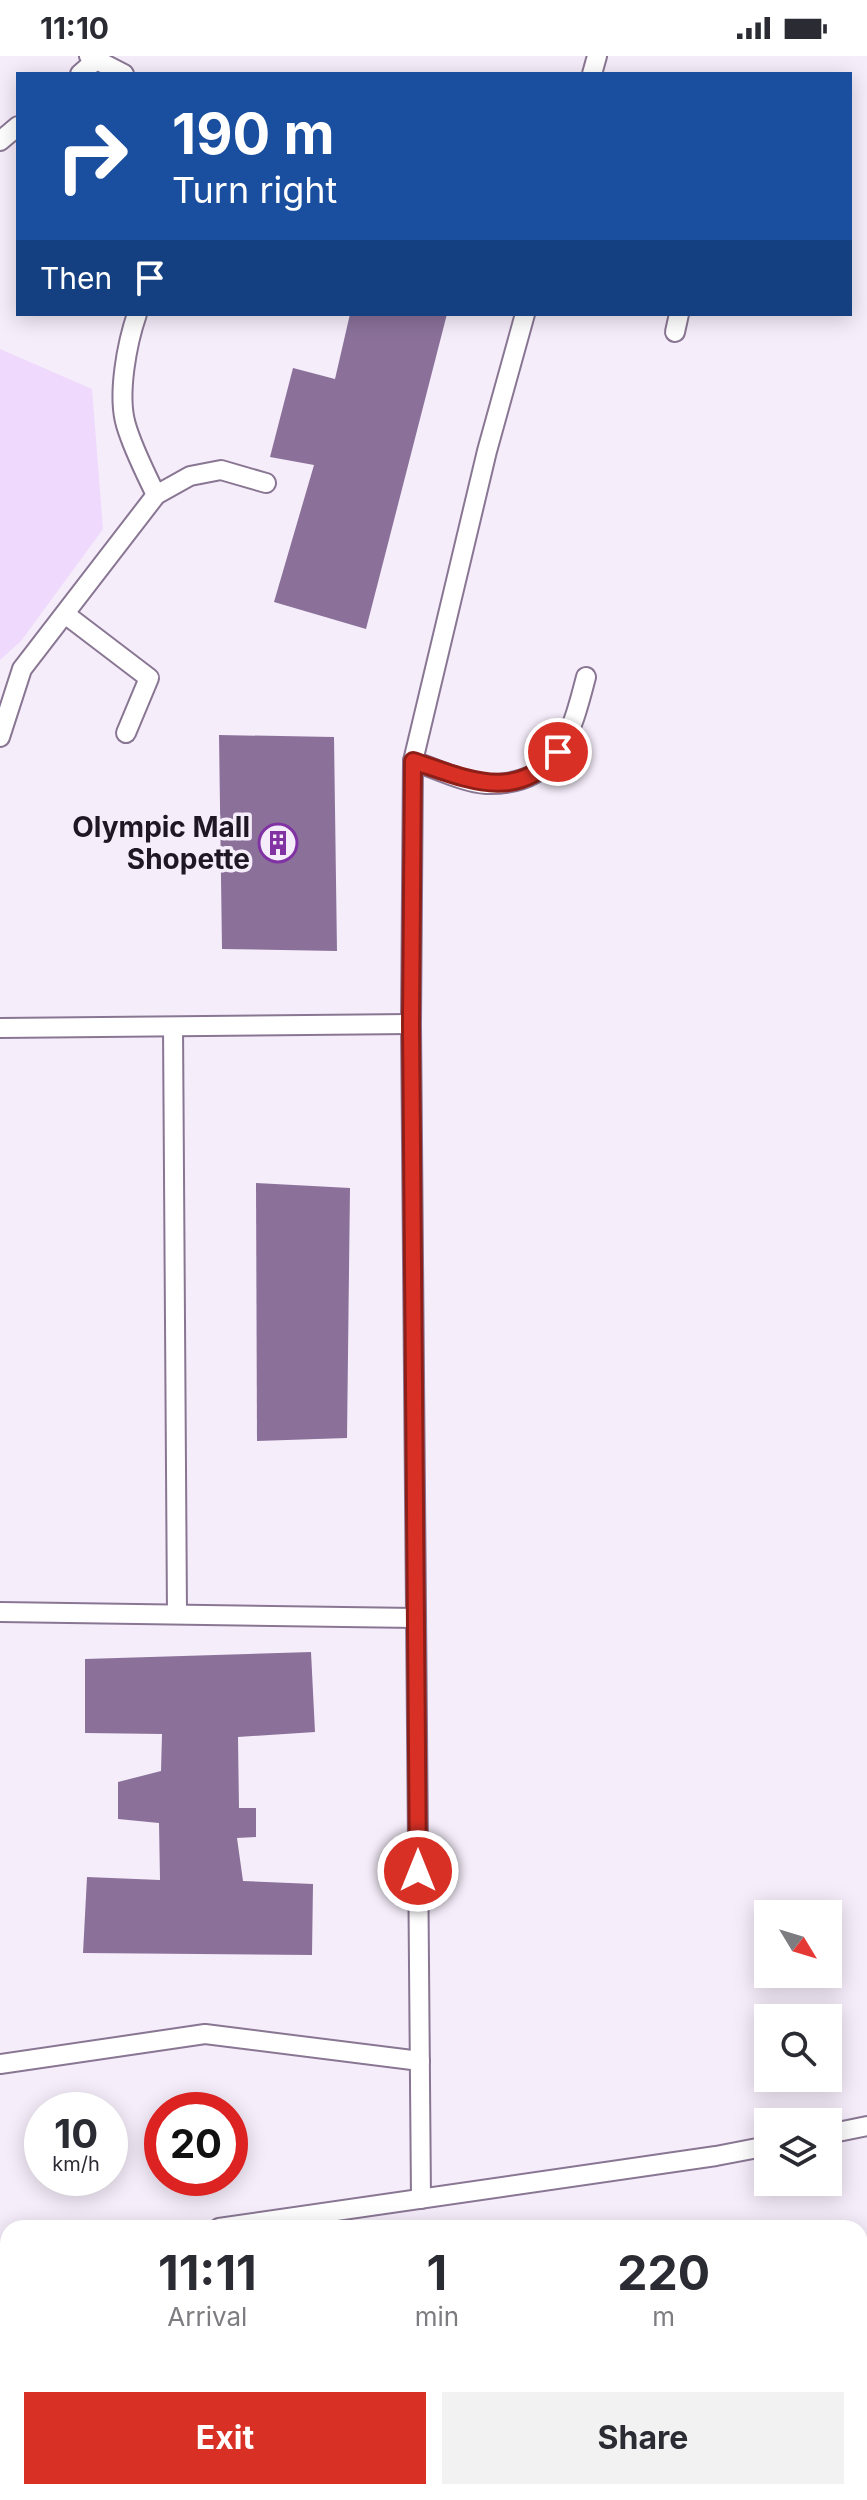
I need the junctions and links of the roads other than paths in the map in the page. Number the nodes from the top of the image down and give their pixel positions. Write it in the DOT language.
graph roads {
  1 [pos="93,58"];
  2 [pos="120,72"];
  3 [pos="16,128"];
  4 [pos="0,141"];
  5 [pos="136,316"];
  6 [pos="524,316"];
  7 [pos="266,483"];
  8 [pos="156,495"];
  9 [pos="65,614"];
  10 [pos="586,677"];
  11 [pos="126,733"];
  12 [pos="0,737"];
  13 [pos="413,761"];
  14 [pos="411,1024"];
  15 [pos="173,1027"];
  16 [pos="0,1028"];
  17 [pos="0,1612"];
  18 [pos="177,1614"];
  19 [pos="416,1618"];
  20 [pos="420,2061"];
  21 [pos="0,2064"];
  22 [pos="867,2126"];
  23 [pos="842,2131"];
  24 [pos="754,2149"];
  25 [pos="421,2199"];
  26 [pos="275,2220"];
  1 -- 2 [label="lane"];
  3 -- 4 [label="lane"];
  5 -- 8 [label="lane"];
  6 -- 13 [label="lane"];
  7 -- 8 [label="lane"];
  8 -- 9 [label="lane"];
  9 -- 11 [label="lane"];
  9 -- 12 [label="lane"];
  10 -- 13 [label="lane"];
  13 -- 14 [label="lane"];
  14 -- 15 [label="lane"];
  14 -- 19 [label="lane"];
  15 -- 16 [label="lane"];
  15 -- 18 [label="lane"];
  17 -- 18 [label="lane"];
  18 -- 19 [label="lane"];
  19 -- 20 [label="lane"];
  20 -- 21 [label="lane"];
  20 -- 25 [label="lane"];
  22 -- 23 [label="lane"];
  24 -- 25 [label="lane"];
  25 -- 26 [label="lane"];
}
